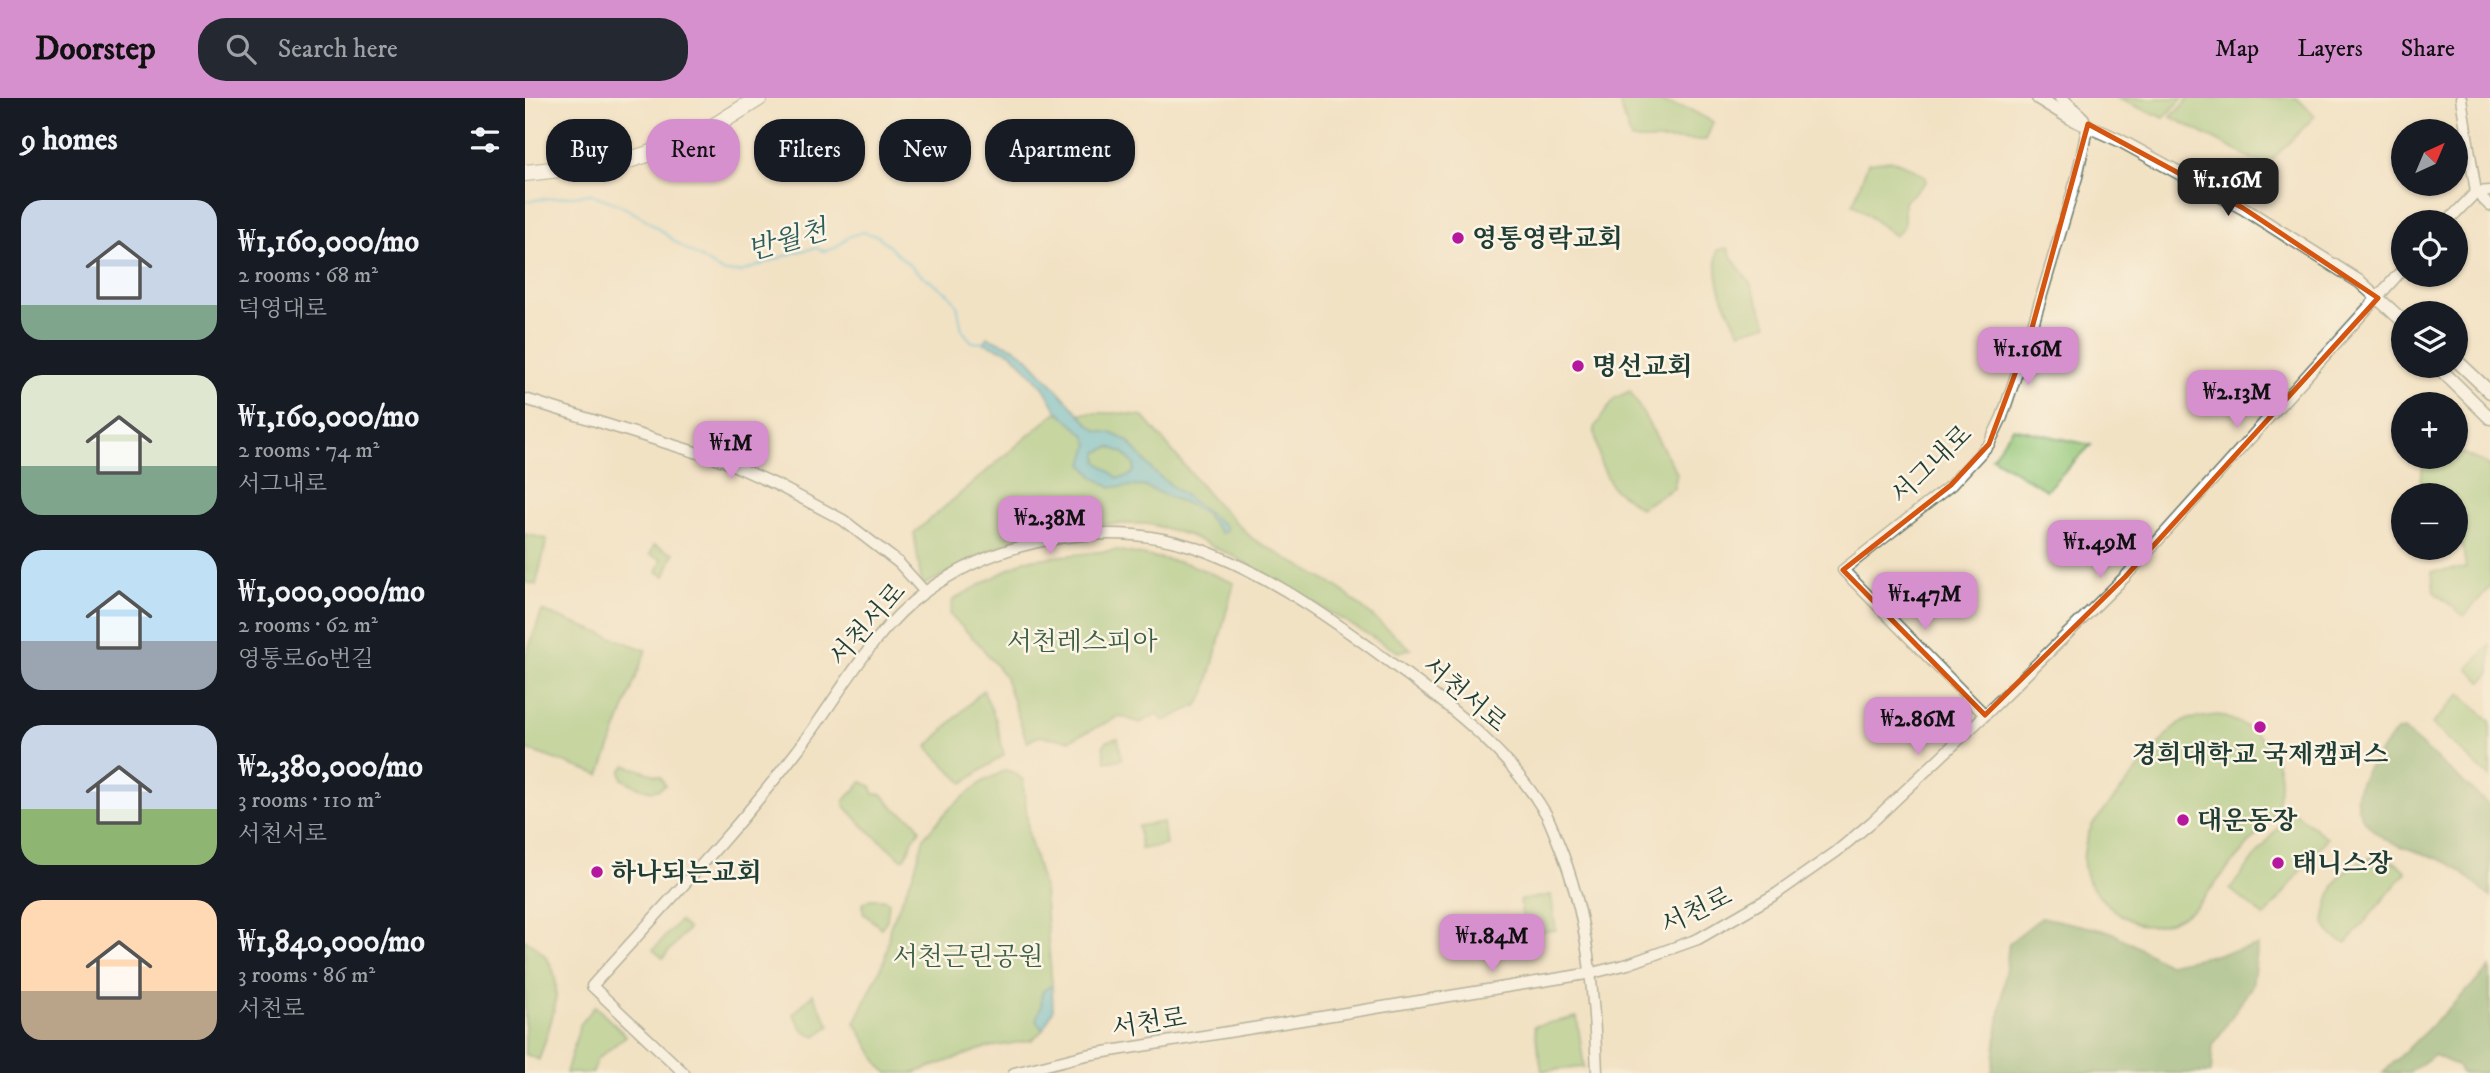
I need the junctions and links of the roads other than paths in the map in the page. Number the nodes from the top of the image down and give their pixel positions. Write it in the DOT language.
graph roads {
  1 [pos="759,98"];
  2 [pos="2038,98"];
  3 [pos="2061,98"];
  4 [pos="2462,98"];
  5 [pos="2088,124"];
  6 [pos="525,173"];
  7 [pos="2490,191"];
  8 [pos="2476,192"];
  9 [pos="2490,206"];
  10 [pos="2459,210"];
  11 [pos="2391,283"];
  12 [pos="2378,298"];
  13 [pos="2391,310"];
  14 [pos="2468,371"];
  15 [pos="2449,378"];
  16 [pos="2490,392"];
  17 [pos="525,399"];
  18 [pos="2490,418"];
  19 [pos="925,592"];
  20 [pos="1985,715"];
  21 [pos="1592,973"];
  22 [pos="684,1073"];
  23 [pos="1014,1073"];
  24 [pos="1597,1073"];
  1 -- 6 [label="highway"];
  2 -- 5 [label="main road"];
  3 -- 5 [label="main road"];
  4 -- 8 [label="street"];
  5 -- 12 [label="main road"];
  5 -- 20 [label="street, 서그내로"];
  7 -- 8 [label="street"];
  8 -- 9 [label="street"];
  8 -- 10 [label="street"];
  11 -- 12 [label="street"];
  12 -- 13 [label="main road"];
  12 -- 20 [label="street, 서천로"];
  14 -- 16 [label="main road"];
  15 -- 18 [label="main road"];
  17 -- 19 [label="street"];
  19 -- 21 [label="street, 서천서로"];
  19 -- 22 [label="street, 서천서로"];
  20 -- 21 [label="street, 서천로"];
  21 -- 23 [label="street, 서천로"];
  21 -- 24 [label="street, 서천서로"];
}
